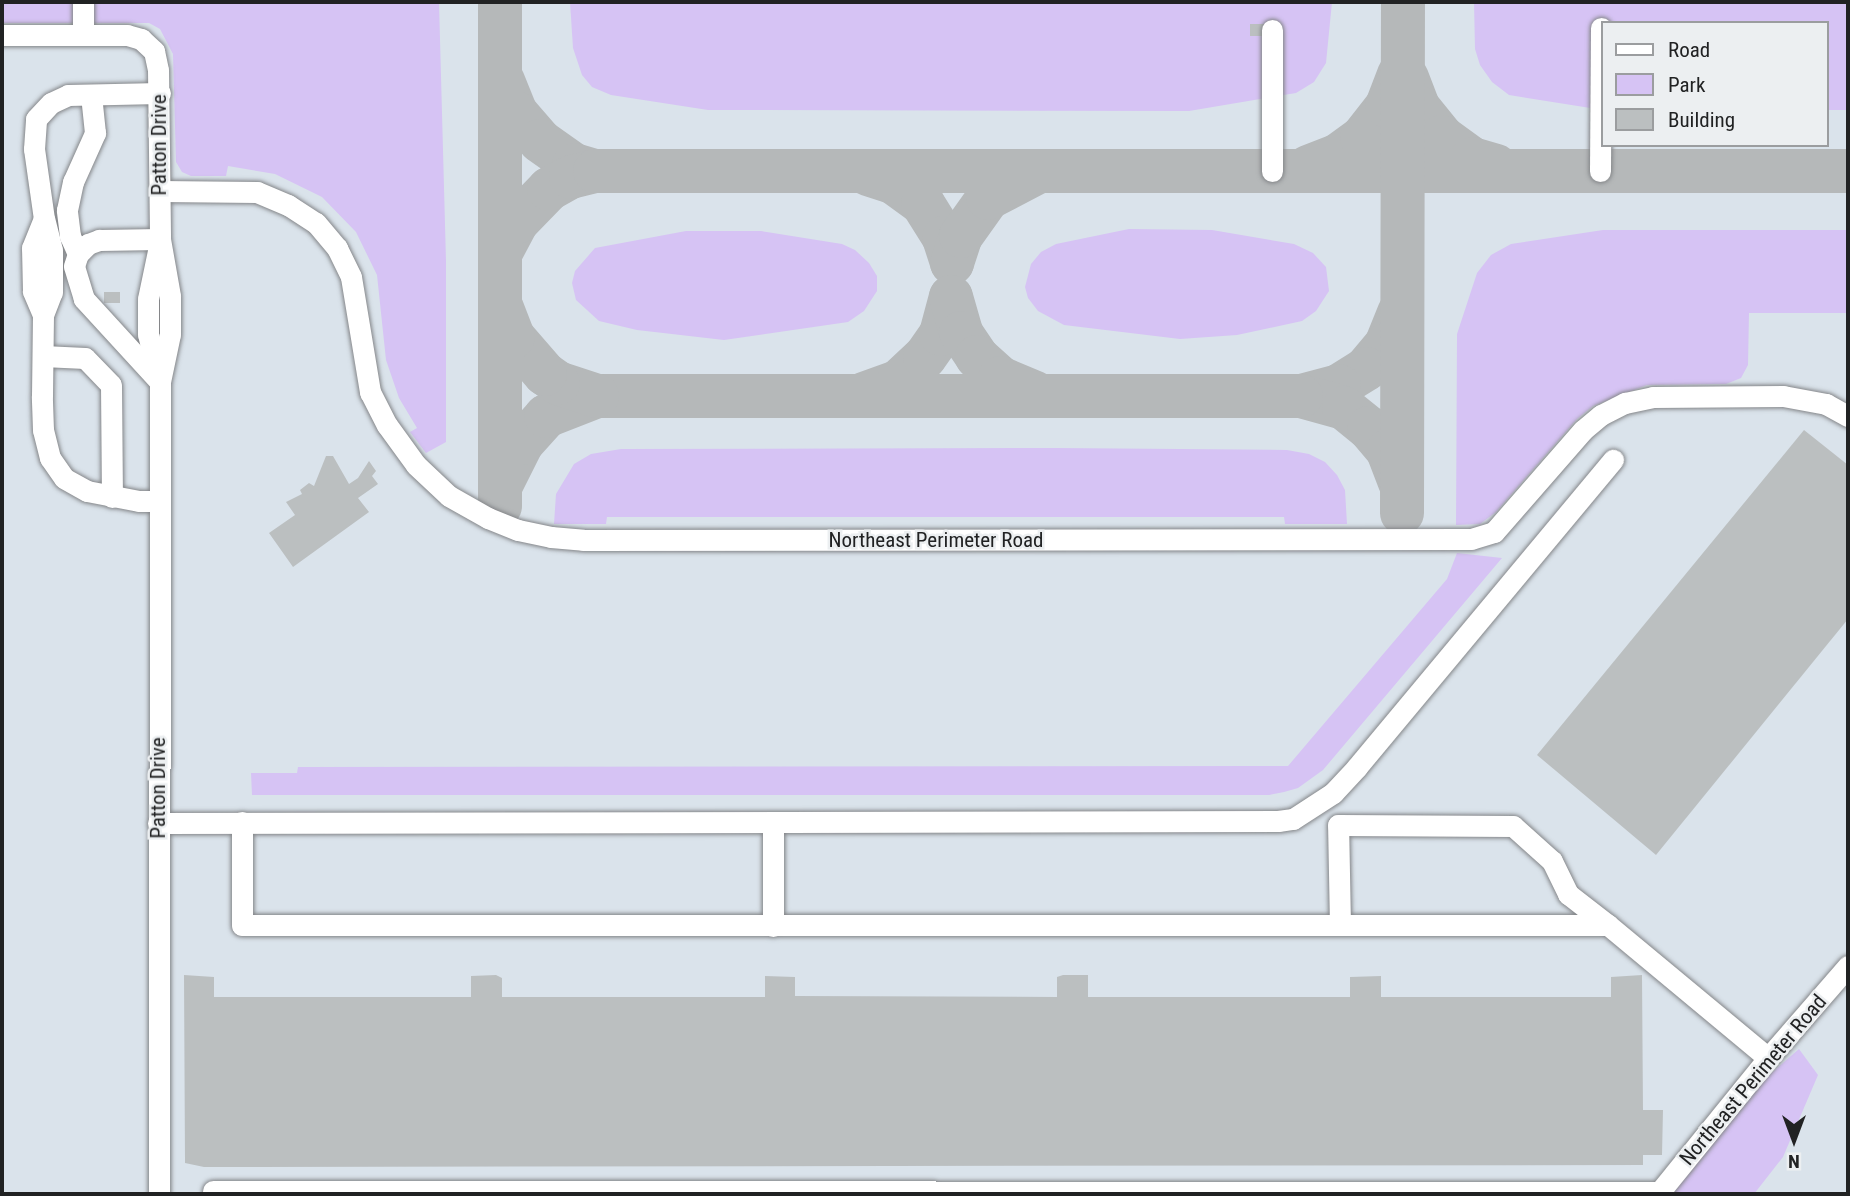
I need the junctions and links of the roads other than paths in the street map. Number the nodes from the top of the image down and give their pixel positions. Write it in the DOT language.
graph roads {
  1 [pos="83,2"];
  2 [pos="1601,28"];
  3 [pos="1272,30"];
  4 [pos="2,35"];
  5 [pos="83,35"];
  6 [pos="160,93"];
  7 [pos="91,95"];
  8 [pos="1272,171"];
  9 [pos="1600,171"];
  10 [pos="160,191"];
  11 [pos="160,239"];
  12 [pos="78,254"];
  13 [pos="43,356"];
  14 [pos="160,382"];
  15 [pos="1848,416"];
  16 [pos="1613,460"];
  17 [pos="112,497"];
  18 [pos="159,501"];
  19 [pos="1312,810"];
  20 [pos="242,822"];
  21 [pos="773,822"];
  22 [pos="158,823"];
  23 [pos="1338,825"];
  24 [pos="1340,925"];
  25 [pos="1608,925"];
  26 [pos="773,926"];
  27 [pos="1848,966"];
  28 [pos="1768,1058"];
  29 [pos="213,1191"];
  30 [pos="1659,1193"];
  31 [pos="159,1194"];
  1 -- 5 [label="street"];
  2 -- 9 [label="street"];
  3 -- 8 [label="street"];
  4 -- 5 [label="street"];
  5 -- 6 [label="street, Patton Drive"];
  6 -- 7 [label="street"];
  6 -- 10 [label="street, Patton Drive"];
  7 -- 12 [label="street"];
  7 -- 13 [label="street"];
  10 -- 11 [label="street, Patton Drive"];
  10 -- 15 [label="street, Northeast Perimeter Road"];
  11 -- 12 [label="street"];
  11 -- 14 [label="street, Patton Drive"];
  12 -- 14 [label="street"];
  13 -- 17 [label="street"];
  13 -- 17 [label="street"];
  14 -- 18 [label="street, Patton Drive"];
  16 -- 19 [label="street"];
  17 -- 18 [label="street"];
  18 -- 22 [label="street, Patton Drive"];
  19 -- 21 [label="street"];
  19 -- 23 [label="street"];
  20 -- 21 [label="street"];
  20 -- 22 [label="street"];
  20 -- 26 [label="street"];
  21 -- 26 [label="street"];
  22 -- 31 [label="street, Patton Drive"];
  23 -- 24 [label="street"];
  23 -- 25 [label="street"];
  24 -- 25 [label="street"];
  24 -- 26 [label="street"];
  25 -- 28 [label="street"];
  27 -- 28 [label="street, Northeast Perimeter Road"];
  28 -- 30 [label="street, Northeast Perimeter Road"];
  29 -- 30 [label="street"];
}
